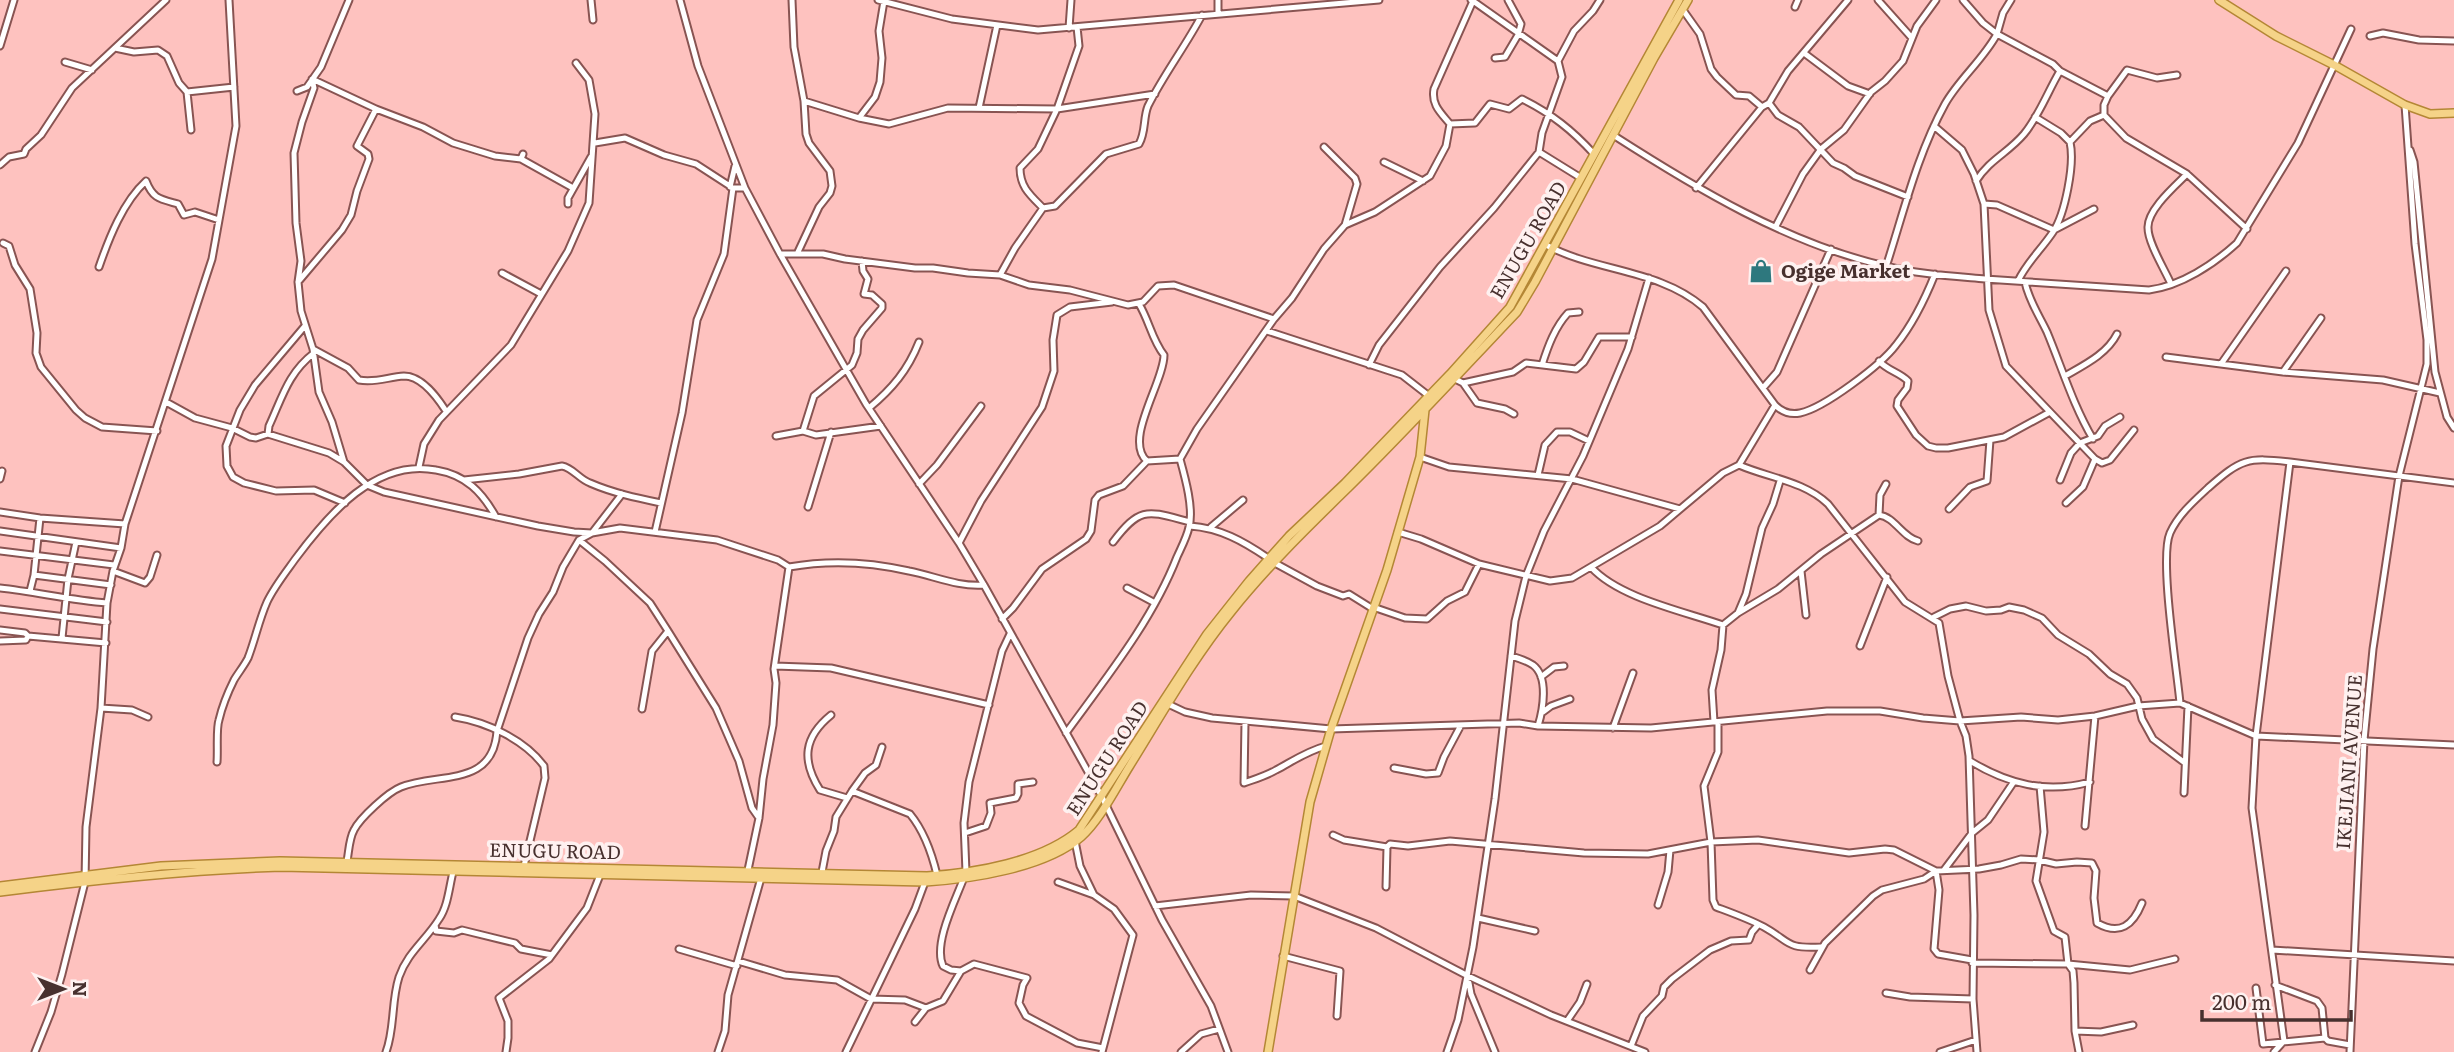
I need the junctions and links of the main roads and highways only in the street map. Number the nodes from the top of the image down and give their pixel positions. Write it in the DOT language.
graph roads {
  1 [pos="1679,0"];
  2 [pos="1689,0"];
  3 [pos="2219,0"];
  4 [pos="2454,113"];
  5 [pos="1549,247"];
  6 [pos="1423,406"];
  7 [pos="1270,560"];
  8 [pos="1104,801"];
  9 [pos="964,876"];
  10 [pos="84,879"];
  11 [pos="0,886"];
  12 [pos="0,892"];
  13 [pos="1268,1052"];
  1 -- 5 [label="main road, ENUGU ROAD"];
  2 -- 5 [label="main road"];
  3 -- 4 [label="main road"];
  5 -- 6 [label="main road, ENUGU ROAD"];
  5 -- 6 [label="main road"];
  6 -- 7 [label="main road, ENUGU ROAD"];
  6 -- 13 [label="main road"];
  7 -- 8 [label="main road"];
  7 -- 8 [label="main road, ENUGU ROAD"];
  8 -- 9 [label="main road, ENUGU ROAD"];
  8 -- 9 [label="main road"];
  9 -- 10 [label="main road"];
  9 -- 10 [label="main road, ENUGU ROAD"];
  10 -- 11 [label="main road, ENUGU ROAD"];
  10 -- 12 [label="main road"];
}
